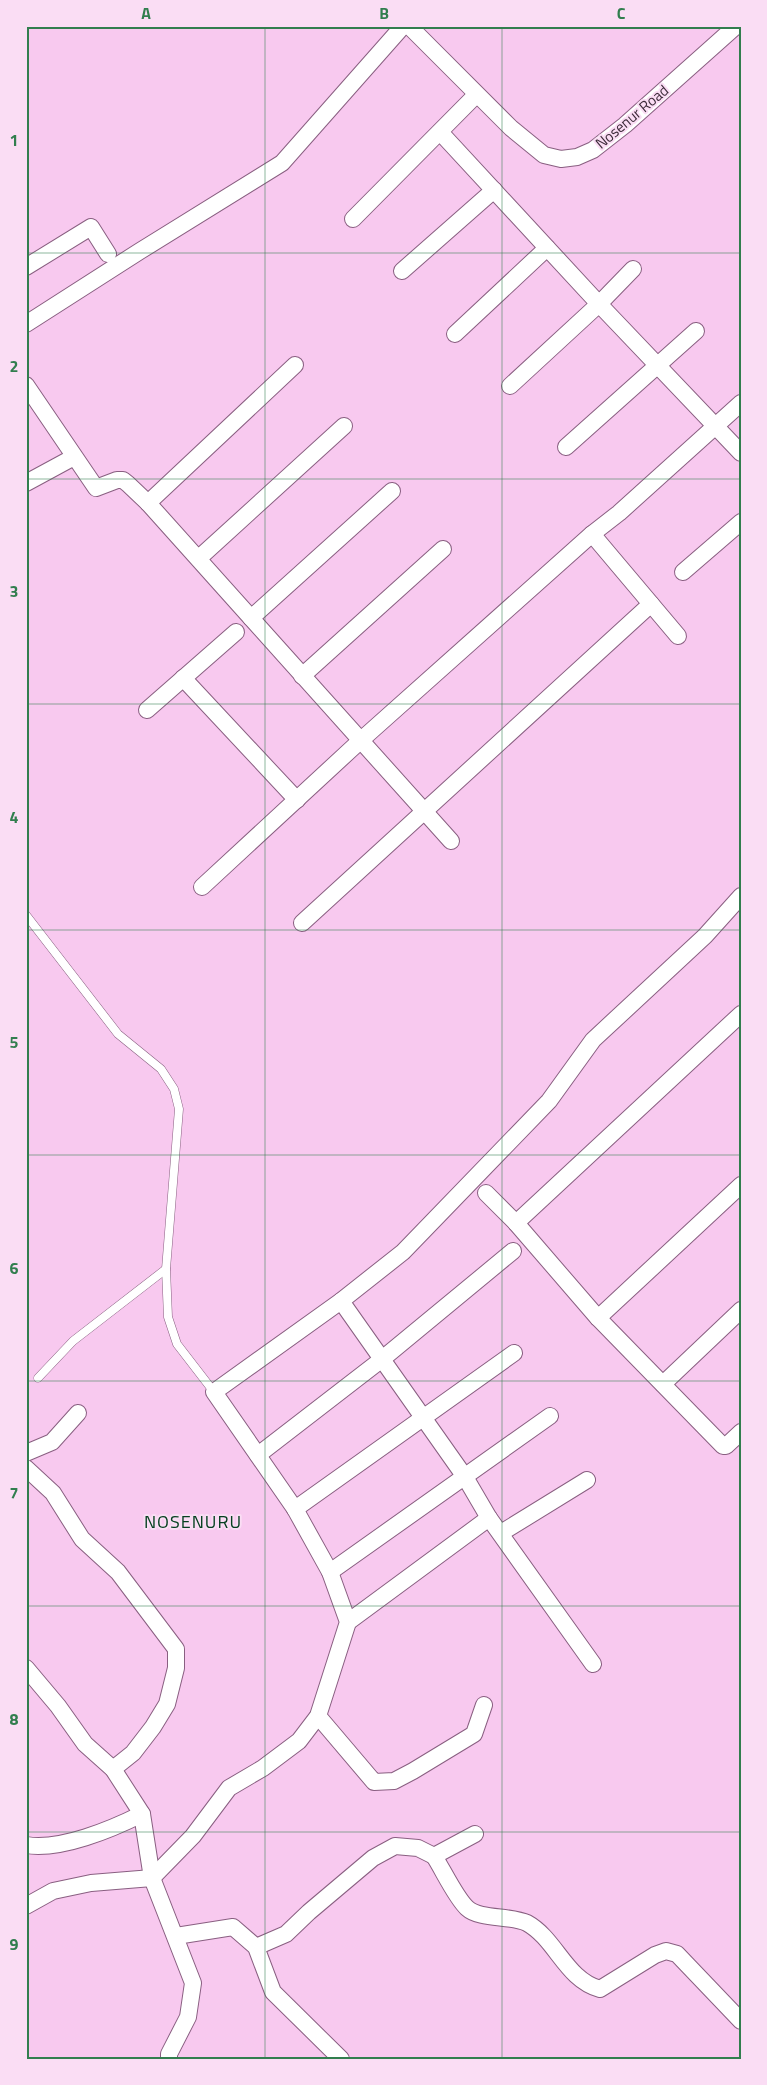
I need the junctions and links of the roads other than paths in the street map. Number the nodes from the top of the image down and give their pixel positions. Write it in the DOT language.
graph roads {
  1 [pos="404,26"];
  2 [pos="409,26"];
  3 [pos="736,26"];
  4 [pos="476,95"];
  5 [pos="440,132"];
  6 [pos="494,190"];
  7 [pos="353,219"];
  8 [pos="547,248"];
  9 [pos="108,254"];
  10 [pos="26,267"];
  11 [pos="633,269"];
  12 [pos="402,271"];
  13 [pos="599,304"];
  14 [pos="26,324"];
  15 [pos="696,331"];
  16 [pos="454,334"];
  17 [pos="295,365"];
  18 [pos="658,366"];
  19 [pos="510,386"];
  20 [pos="27,388"];
  21 [pos="741,403"];
  22 [pos="344,426"];
  23 [pos="715,426"];
  24 [pos="566,446"];
  25 [pos="741,453"];
  26 [pos="74,458"];
  27 [pos="26,483"];
  28 [pos="392,491"];
  29 [pos="148,503"];
  30 [pos="741,522"];
  31 [pos="592,534"];
  32 [pos="442,549"];
  33 [pos="199,558"];
  34 [pos="683,572"];
  35 [pos="651,604"];
  36 [pos="251,618"];
  37 [pos="236,632"];
  38 [pos="678,636"];
  39 [pos="302,676"];
  40 [pos="183,678"];
  41 [pos="147,710"];
  42 [pos="360,741"];
  43 [pos="297,800"];
  44 [pos="423,810"];
  45 [pos="451,841"];
  46 [pos="202,887"];
  47 [pos="741,896"];
  48 [pos="26,915"];
  49 [pos="302,923"];
  50 [pos="741,1014"];
  51 [pos="741,1185"];
  52 [pos="486,1193"];
  53 [pos="516,1223"];
  54 [pos="513,1251"];
  55 [pos="166,1269"];
  56 [pos="342,1301"];
  57 [pos="741,1310"];
  58 [pos="598,1318"];
  59 [pos="514,1353"];
  60 [pos="381,1360"];
  61 [pos="38,1378"];
  62 [pos="663,1384"];
  63 [pos="214,1392"];
  64 [pos="78,1414"];
  65 [pos="550,1416"];
  66 [pos="424,1419"];
  67 [pos="741,1432"];
  68 [pos="26,1453"];
  69 [pos="258,1455"];
  70 [pos="26,1468"];
  71 [pos="464,1477"];
  72 [pos="587,1480"];
  73 [pos="295,1509"];
  74 [pos="489,1518"];
  75 [pos="501,1533"];
  76 [pos="330,1572"];
  77 [pos="348,1622"];
  78 [pos="593,1664"];
  79 [pos="26,1668"];
  80 [pos="484,1705"];
  81 [pos="318,1716"];
  82 [pos="113,1769"];
  83 [pos="142,1814"];
  84 [pos="475,1834"];
  85 [pos="26,1845"];
  86 [pos="434,1856"];
  87 [pos="152,1878"];
  88 [pos="26,1906"];
  89 [pos="176,1936"];
  90 [pos="256,1947"];
  91 [pos="741,2021"];
  92 [pos="169,2059"];
  93 [pos="341,2059"];
  1 -- 14 [label="street"];
  2 -- 4 [label="street, Nosenur Road"];
  3 -- 4 [label="street, Nosenur Road"];
  4 -- 5 [label="street"];
  5 -- 6 [label="street"];
  5 -- 7 [label="street"];
  6 -- 8 [label="street"];
  6 -- 12 [label="street"];
  8 -- 13 [label="street"];
  8 -- 16 [label="street"];
  9 -- 10 [label="street"];
  11 -- 13 [label="street"];
  13 -- 18 [label="street"];
  13 -- 19 [label="street"];
  15 -- 18 [label="street"];
  17 -- 29 [label="street"];
  18 -- 23 [label="street"];
  18 -- 24 [label="street"];
  20 -- 26 [label="street"];
  21 -- 23 [label="street"];
  22 -- 33 [label="street"];
  23 -- 25 [label="street"];
  23 -- 31 [label="street"];
  26 -- 27 [label="street"];
  26 -- 29 [label="street"];
  28 -- 36 [label="street"];
  29 -- 33 [label="street"];
  30 -- 34 [label="street"];
  31 -- 35 [label="street"];
  31 -- 42 [label="street"];
  32 -- 39 [label="street"];
  33 -- 36 [label="street"];
  35 -- 38 [label="street"];
  35 -- 44 [label="street"];
  36 -- 39 [label="street"];
  37 -- 40 [label="street"];
  39 -- 42 [label="street"];
  40 -- 41 [label="street"];
  40 -- 43 [label="street"];
  42 -- 43 [label="street"];
  42 -- 44 [label="street"];
  43 -- 46 [label="street"];
  44 -- 45 [label="street"];
  44 -- 49 [label="street"];
  47 -- 56 [label="street"];
  48 -- 55 [label="lane"];
  50 -- 53 [label="street"];
  51 -- 58 [label="street"];
  52 -- 53 [label="street"];
  53 -- 58 [label="street"];
  54 -- 60 [label="street"];
  55 -- 61 [label="lane"];
  55 -- 63 [label="lane"];
  56 -- 60 [label="street"];
  56 -- 63 [label="street"];
  57 -- 62 [label="street"];
  58 -- 62 [label="street"];
  59 -- 66 [label="street"];
  60 -- 66 [label="street"];
  60 -- 69 [label="street"];
  62 -- 67 [label="street"];
  63 -- 69 [label="street"];
  64 -- 68 [label="street"];
  65 -- 71 [label="street"];
  66 -- 71 [label="street"];
  66 -- 73 [label="street"];
  69 -- 73 [label="street"];
  70 -- 82 [label="street"];
  71 -- 74 [label="street"];
  71 -- 76 [label="street"];
  72 -- 75 [label="street"];
  73 -- 76 [label="street"];
  74 -- 75 [label="street"];
  74 -- 77 [label="street"];
  75 -- 78 [label="street"];
  76 -- 77 [label="street"];
  77 -- 81 [label="street"];
  79 -- 82 [label="street"];
  80 -- 81 [label="street"];
  81 -- 87 [label="street"];
  82 -- 83 [label="street"];
  83 -- 85 [label="street"];
  83 -- 87 [label="street"];
  84 -- 86 [label="street"];
  86 -- 90 [label="street"];
  86 -- 91 [label="street"];
  87 -- 88 [label="street"];
  87 -- 89 [label="street"];
  89 -- 90 [label="street"];
  89 -- 92 [label="street"];
  90 -- 93 [label="street"];
}
